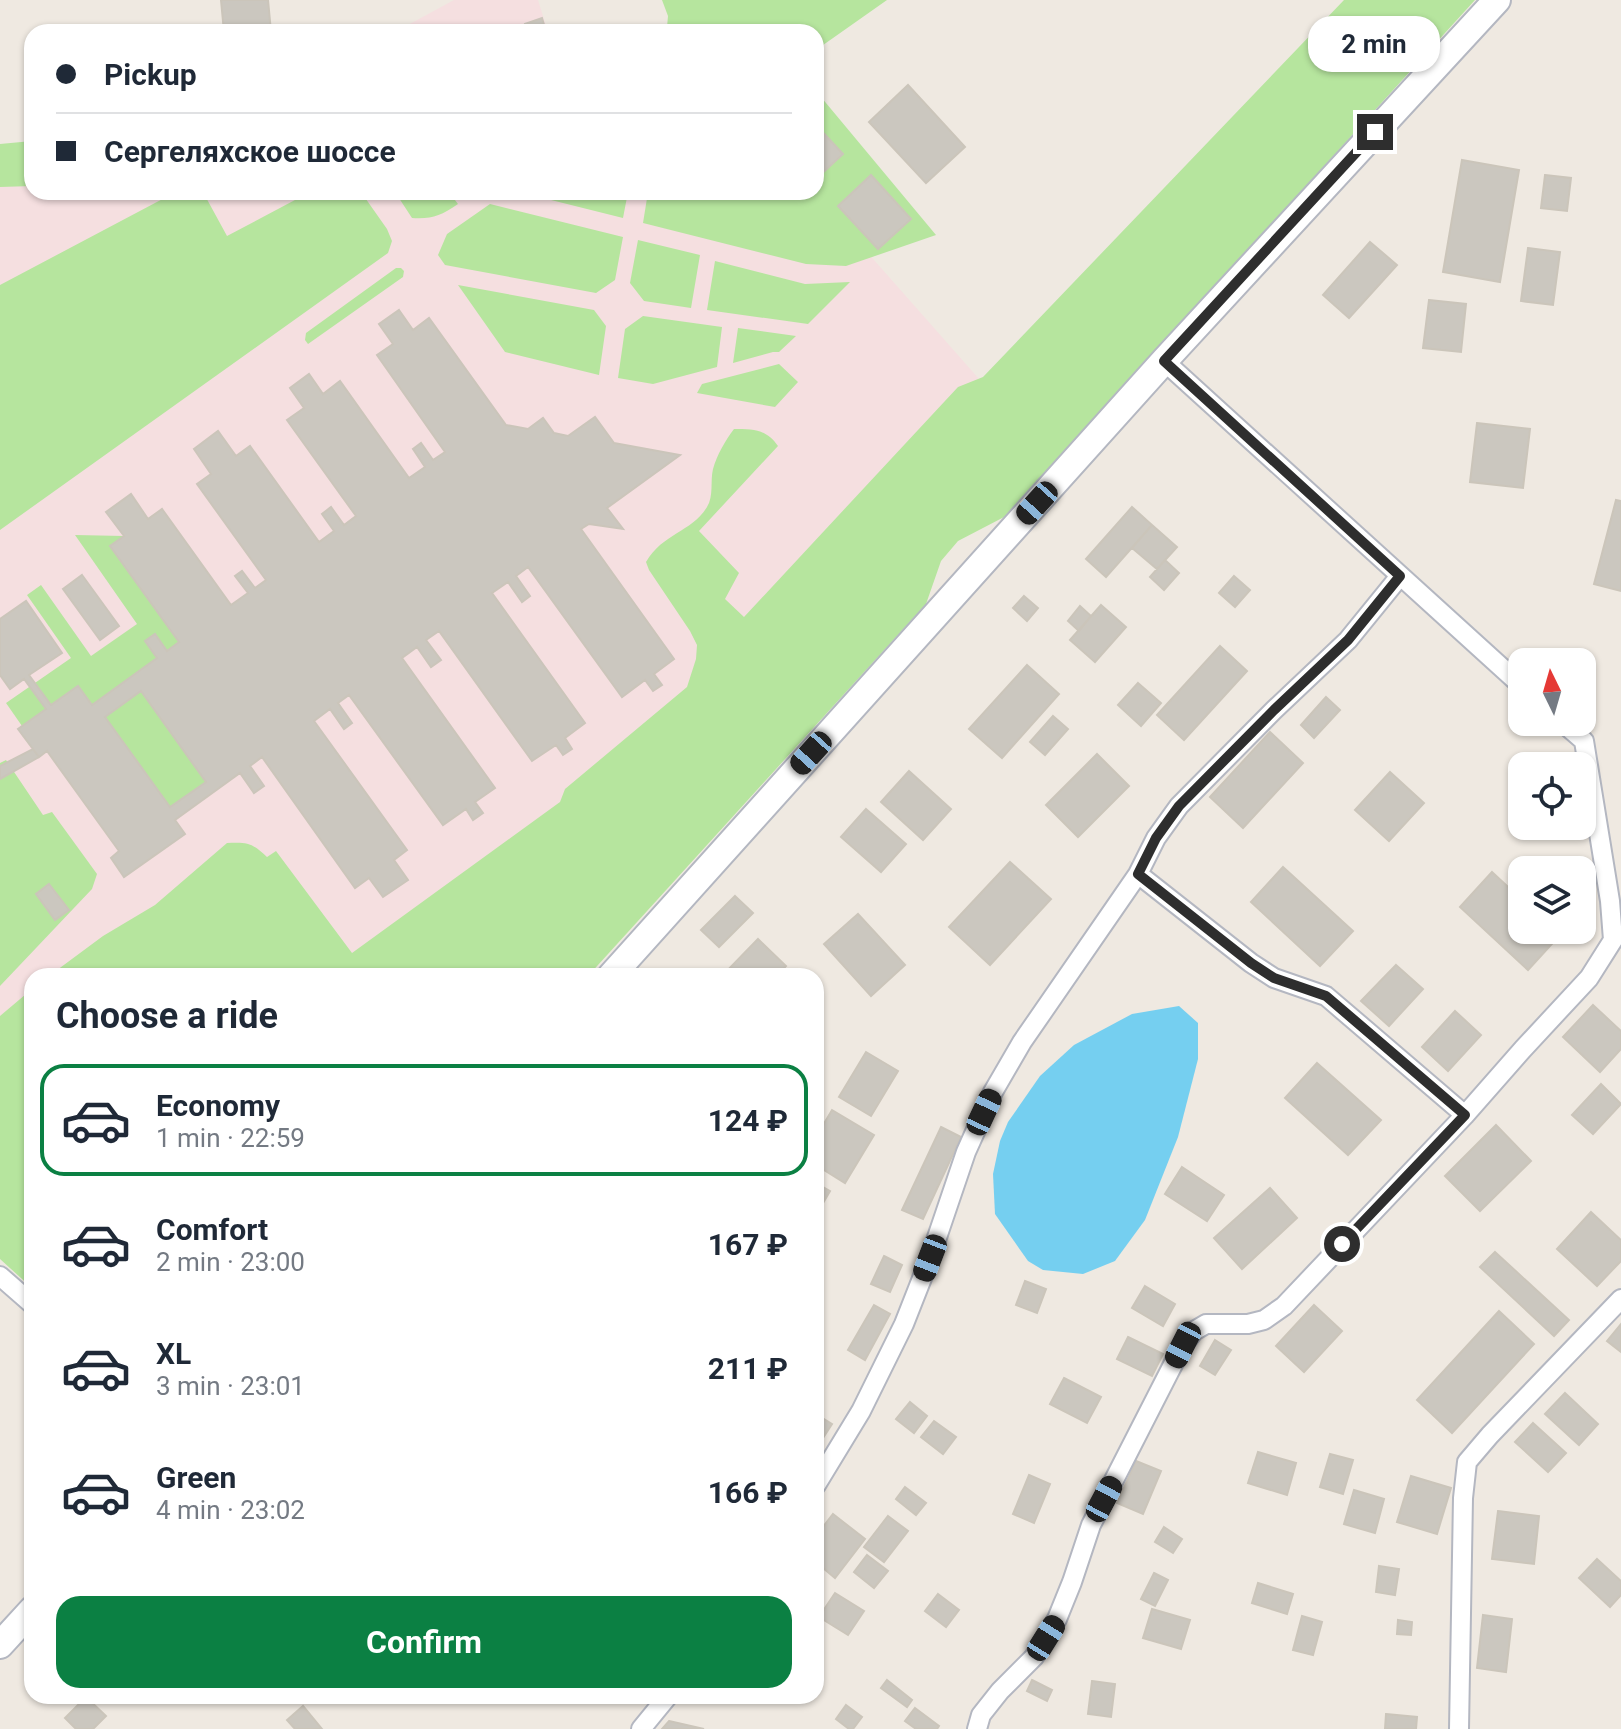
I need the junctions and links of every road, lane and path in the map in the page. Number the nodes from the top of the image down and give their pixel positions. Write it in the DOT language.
graph roads {
  1 [pos="1497,0"];
  2 [pos="1164,361"];
  3 [pos="1400,576"];
  4 [pos="1508,673"];
  5 [pos="1578,736"];
  6 [pos="1138,874"];
  7 [pos="1617,944"];
  8 [pos="618,968"];
  9 [pos="1465,1115"];
  10 [pos="0,1276"];
  11 [pos="24,1297"];
  12 [pos="1621,1299"];
  13 [pos="824,1472"];
  14 [pos="24,1619"];
  15 [pos="0,1645"];
  16 [pos="661,1704"];
  17 [pos="641,1729"];
  18 [pos="977,1729"];
  19 [pos="1459,1729"];
  1 -- 2 [label="main road"];
  2 -- 3 [label="street"];
  2 -- 8 [label="main road"];
  3 -- 4 [label="street"];
  3 -- 6 [label="street"];
  5 -- 7 [label="street"];
  6 -- 9 [label="street"];
  6 -- 13 [label="street"];
  7 -- 9 [label="street"];
  9 -- 18 [label="street"];
  10 -- 11 [label="street"];
  12 -- 19 [label="street"];
  14 -- 15 [label="main road"];
  16 -- 17 [label="street"];
}
